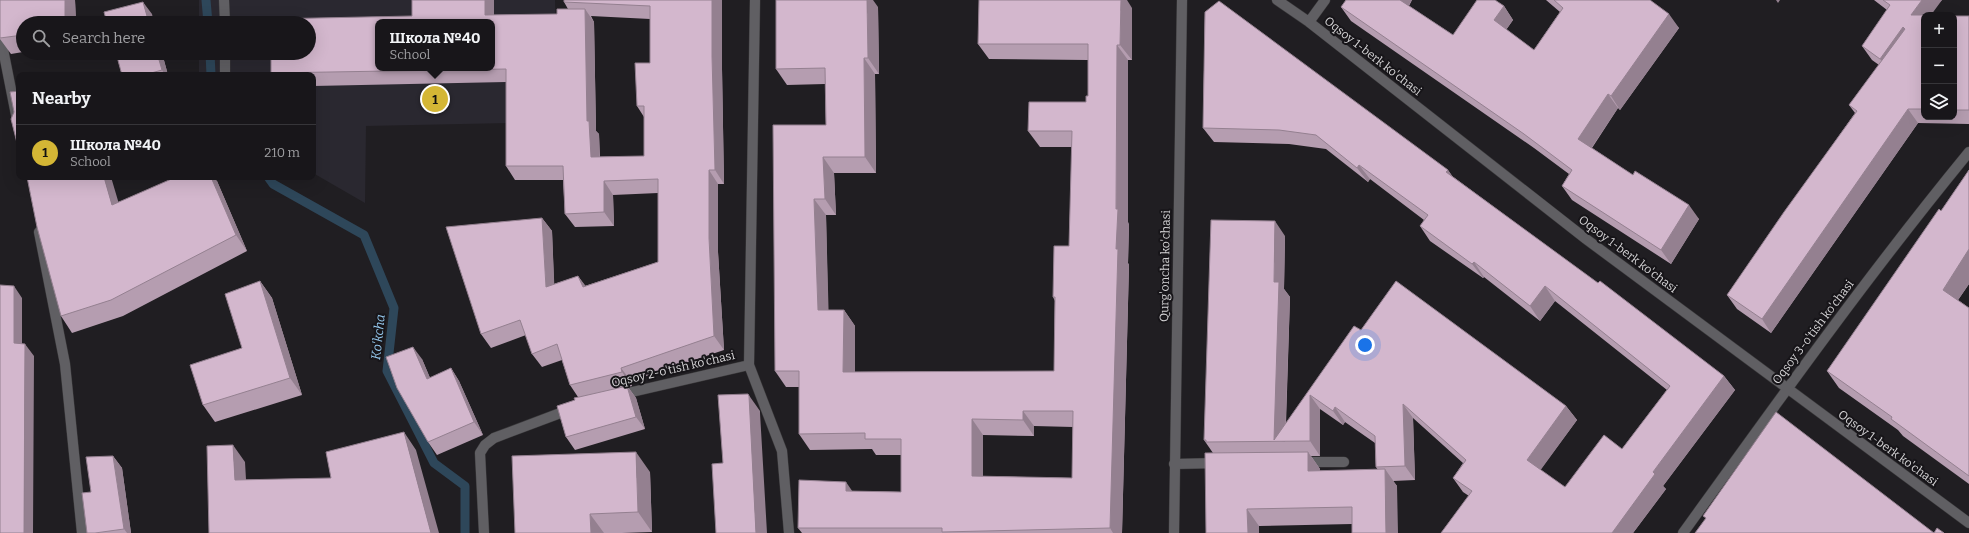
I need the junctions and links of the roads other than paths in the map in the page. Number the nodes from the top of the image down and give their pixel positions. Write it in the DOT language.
graph roads {
  1 [pos="224,0"];
  2 [pos="755,0"];
  3 [pos="1182,0"];
  4 [pos="1277,0"];
  5 [pos="1325,0"];
  6 [pos="224,16"];
  7 [pos="1309,22"];
  8 [pos="0,34"];
  9 [pos="225,60"];
  10 [pos="225,72"];
  11 [pos="16,115"];
  12 [pos="1969,152"];
  13 [pos="38,224"];
  14 [pos="749,365"];
  15 [pos="1786,389"];
  16 [pos="609,398"];
  17 [pos="579,406"];
  18 [pos="1290,462"];
  19 [pos="1344,462"];
  20 [pos="1228,463"];
  21 [pos="1174,464"];
  22 [pos="1969,523"];
  23 [pos="82,533"];
  24 [pos="484,533"];
  25 [pos="789,533"];
  26 [pos="1174,533"];
  27 [pos="1683,533"];
  1 -- 6 [label="street"];
  2 -- 14 [label="street, Oqsoy 2-o'tish ko'chasi"];
  3 -- 21 [label="street, Qurg'oncha ko'chasi"];
  4 -- 7 [label="street, Oqsoy 1-berk ko'chasi"];
  5 -- 7 [label="street"];
  7 -- 15 [label="street, Oqsoy 1-berk ko'chasi"];
  8 -- 11 [label="street"];
  9 -- 10 [label="street"];
  12 -- 15 [label="street, Oqsoy 3-o'tish ko'chasi"];
  13 -- 23 [label="street"];
  14 -- 16 [label="street, Oqsoy 2-o'tish ko'chasi"];
  14 -- 25 [label="street, Oqsoy 2-o'tish ko'chasi"];
  15 -- 22 [label="street, Oqsoy 1-berk ko'chasi"];
  15 -- 27 [label="street, Oqsoy 3-o'tish ko'chasi"];
  17 -- 24 [label="street"];
  18 -- 19 [label="street"];
  20 -- 21 [label="street"];
  21 -- 26 [label="street, Qurg'oncha ko'chasi"];
}
